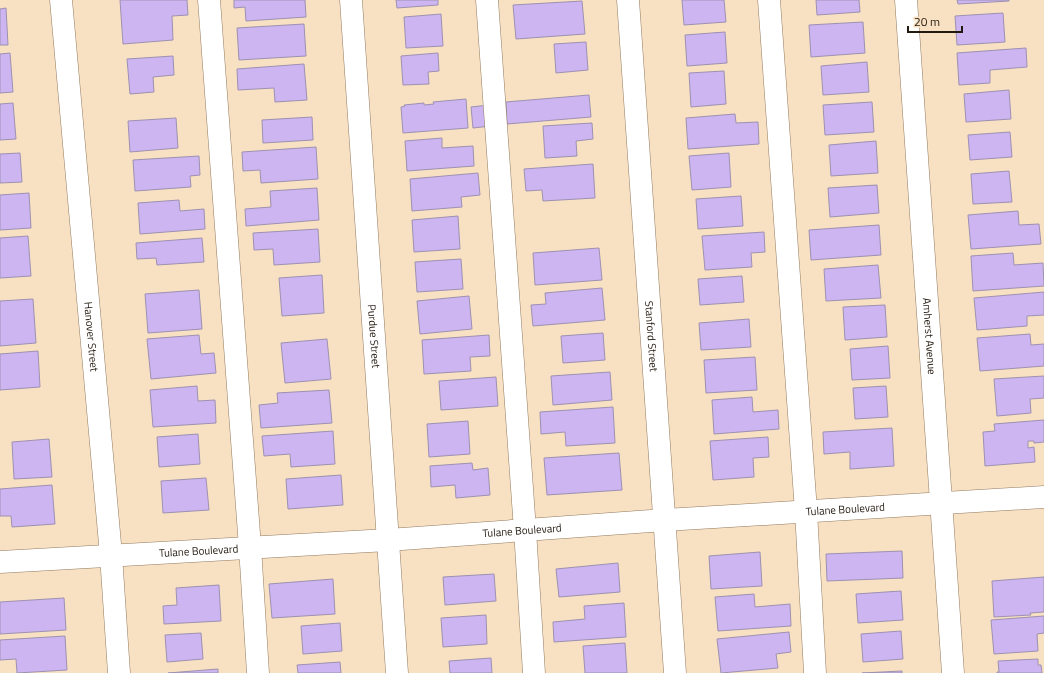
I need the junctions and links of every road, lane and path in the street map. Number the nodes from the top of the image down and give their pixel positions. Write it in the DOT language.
graph roads {
  1 [pos="61,0"];
  2 [pos="209,0"];
  3 [pos="351,0"];
  4 [pos="487,0"];
  5 [pos="628,0"];
  6 [pos="769,0"];
  7 [pos="906,0"];
  8 [pos="1044,496"];
  9 [pos="942,502"];
  10 [pos="806,511"];
  11 [pos="665,520"];
  12 [pos="525,530"];
  13 [pos="388,540"];
  14 [pos="250,547"];
  15 [pos="111,555"];
  16 [pos="0,562"];
  17 [pos="119,673"];
  18 [pos="258,673"];
  19 [pos="396,673"];
  20 [pos="534,673"];
  21 [pos="676,673"];
  22 [pos="815,673"];
  23 [pos="953,673"];
  1 -- 15 [label="street, Hanover Street"];
  2 -- 14 [label="street"];
  3 -- 13 [label="street, Purdue Street"];
  4 -- 12 [label="street"];
  5 -- 11 [label="street, Stanford Street"];
  6 -- 10 [label="street"];
  7 -- 9 [label="street, Amherst Avenue"];
  8 -- 9 [label="street, Tulane Boulevard"];
  9 -- 10 [label="street, Tulane Boulevard"];
  9 -- 23 [label="street, Amherst Avenue"];
  10 -- 11 [label="street, Tulane Boulevard"];
  10 -- 22 [label="street"];
  11 -- 12 [label="street, Tulane Boulevard"];
  11 -- 21 [label="street, Stanford Street"];
  12 -- 13 [label="street, Tulane Boulevard"];
  12 -- 20 [label="street"];
  13 -- 14 [label="street, Tulane Boulevard"];
  13 -- 19 [label="street, Purdue Street"];
  14 -- 15 [label="street, Tulane Boulevard"];
  14 -- 18 [label="street"];
  15 -- 16 [label="street, Tulane Boulevard"];
  15 -- 17 [label="street, Hanover Street"];
}
